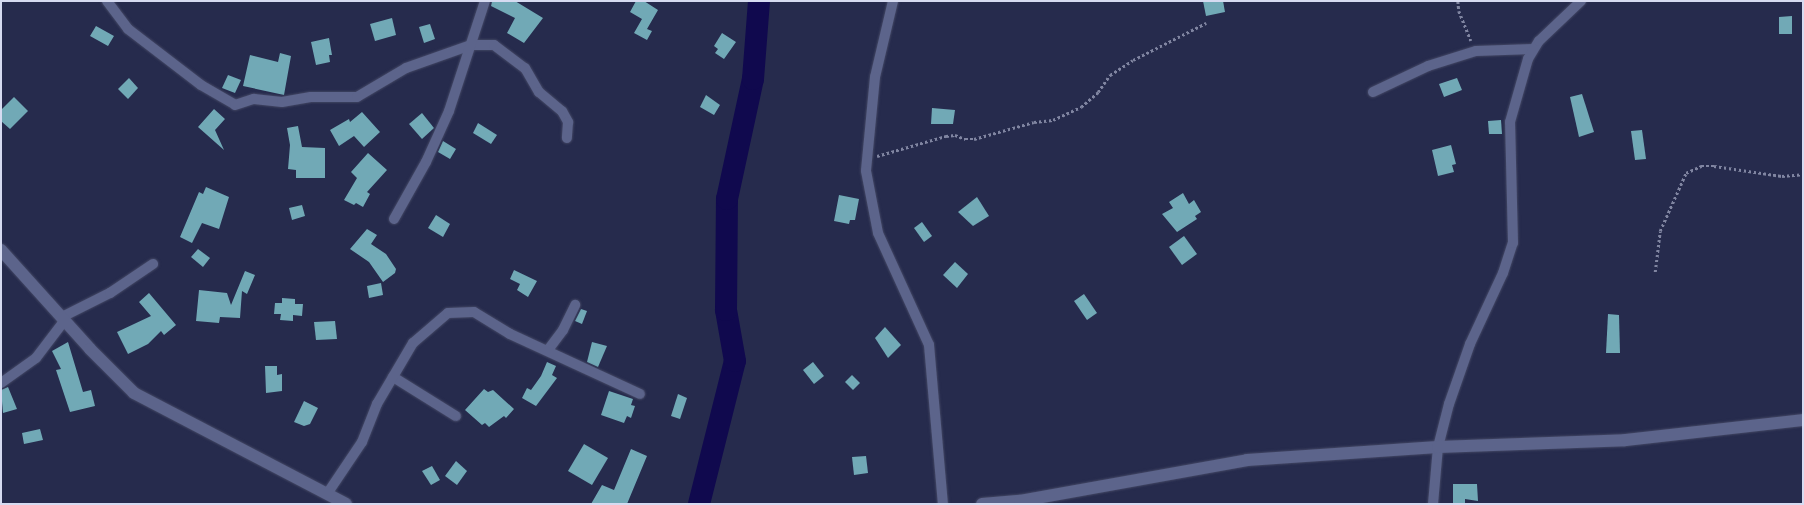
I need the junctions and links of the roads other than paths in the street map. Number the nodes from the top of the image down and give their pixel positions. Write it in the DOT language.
graph roads {
  1 [pos="107,1"];
  2 [pos="485,1"];
  3 [pos="893,1"];
  4 [pos="1582,1"];
  5 [pos="471,45"];
  6 [pos="1533,49"];
  7 [pos="1373,92"];
  8 [pos="567,138"];
  9 [pos="394,220"];
  10 [pos="1,250"];
  11 [pos="153,264"];
  12 [pos="576,305"];
  13 [pos="63,319"];
  14 [pos="548,350"];
  15 [pos="393,376"];
  16 [pos="1,383"];
  17 [pos="640,394"];
  18 [pos="456,416"];
  19 [pos="1803,420"];
  20 [pos="1438,447"];
  21 [pos="327,494"];
  22 [pos="346,504"];
  23 [pos="944,504"];
  24 [pos="982,504"];
  25 [pos="1433,504"];
  1 -- 5 [label="street"];
  2 -- 5 [label="street"];
  3 -- 23 [label="street"];
  4 -- 6 [label="street"];
  5 -- 8 [label="street"];
  5 -- 9 [label="street"];
  6 -- 7 [label="street"];
  6 -- 20 [label="street"];
  10 -- 13 [label="main road"];
  11 -- 13 [label="street"];
  12 -- 14 [label="street"];
  13 -- 16 [label="street"];
  13 -- 21 [label="main road"];
  14 -- 15 [label="street"];
  14 -- 17 [label="street"];
  15 -- 18 [label="street"];
  15 -- 21 [label="street"];
  19 -- 20 [label="main road"];
  20 -- 24 [label="main road"];
  20 -- 25 [label="street"];
  21 -- 22 [label="main road"];
}
